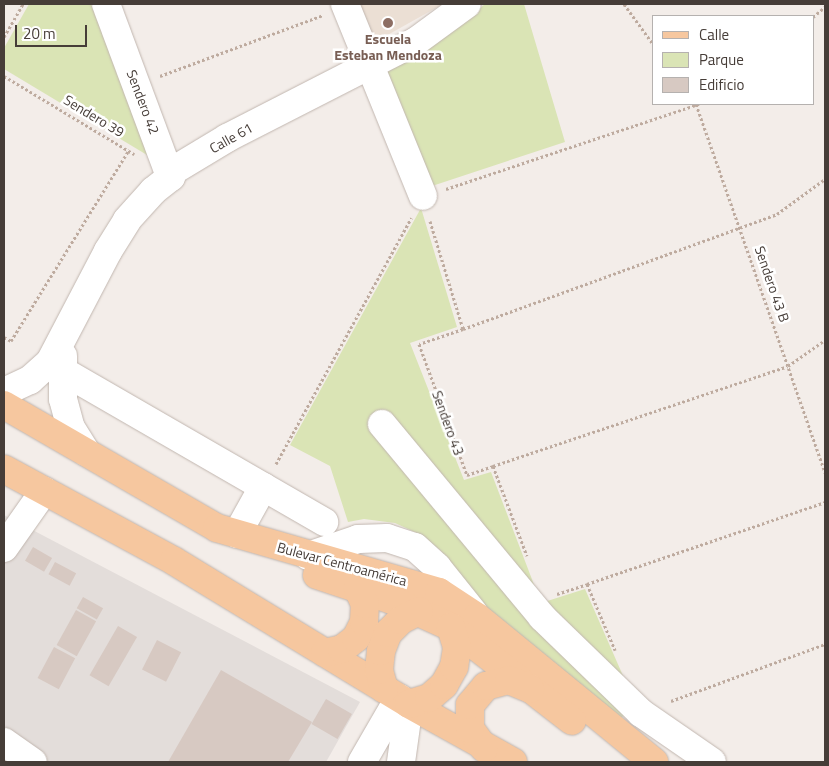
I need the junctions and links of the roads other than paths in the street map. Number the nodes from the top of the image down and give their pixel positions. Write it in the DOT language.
graph roads {
  1 [pos="106,4"];
  2 [pos="467,4"];
  3 [pos="346,5"];
  4 [pos="369,67"];
  5 [pos="170,175"];
  6 [pos="423,196"];
  7 [pos="64,340"];
  8 [pos="61,370"];
  9 [pos="4,392"];
  10 [pos="4,405"];
  11 [pos="382,424"];
  12 [pos="86,452"];
  13 [pos="4,469"];
  14 [pos="263,487"];
  15 [pos="44,491"];
  16 [pos="324,522"];
  17 [pos="227,531"];
  18 [pos="4,548"];
  19 [pos="308,556"];
  20 [pos="358,589"];
  21 [pos="419,611"];
  22 [pos="477,617"];
  23 [pos="451,627"];
  24 [pos="325,653"];
  25 [pos="531,689"];
  26 [pos="397,697"];
  27 [pos="4,742"];
  28 [pos="484,748"];
  29 [pos="33,762"];
  30 [pos="362,762"];
  31 [pos="401,762"];
  32 [pos="513,762"];
  33 [pos="627,762"];
  34 [pos="654,762"];
  35 [pos="712,762"];
  1 -- 5 [label="street, Sendero 42"];
  2 -- 4 [label="street, Calle 61"];
  3 -- 4 [label="street"];
  4 -- 5 [label="street, Calle 61"];
  4 -- 6 [label="street"];
  5 -- 7 [label="street, Calle 61"];
  7 -- 8 [label="street, Calle 61"];
  7 -- 9 [label="street, Calle 61"];
  8 -- 12 [label="street, Calle 61"];
  8 -- 14 [label="street"];
  10 -- 12 [label="main road, Bulevar Centroamérica"];
  11 -- 35 [label="street"];
  12 -- 17 [label="main road, Bulevar Centroamérica"];
  13 -- 15 [label="main road"];
  14 -- 16 [label="street"];
  14 -- 17 [label="street"];
  15 -- 18 [label="street"];
  15 -- 24 [label="main road"];
  17 -- 19 [label="main road, Bulevar Centroamérica"];
  17 -- 20 [label="main road"];
  19 -- 22 [label="main road, Bulevar Centroamérica"];
  19 -- 22 [label="street"];
  20 -- 21 [label="main road"];
  20 -- 24 [label="main road"];
  21 -- 23 [label="main road"];
  21 -- 26 [label="main road"];
  22 -- 34 [label="main road, Bulevar Centroamérica"];
  23 -- 25 [label="main road"];
  23 -- 26 [label="main road"];
  24 -- 26 [label="main road"];
  25 -- 28 [label="main road"];
  25 -- 33 [label="main road"];
  26 -- 28 [label="main road"];
  26 -- 30 [label="street"];
  26 -- 31 [label="street"];
  27 -- 29 [label="street"];
  28 -- 32 [label="main road"];
}
